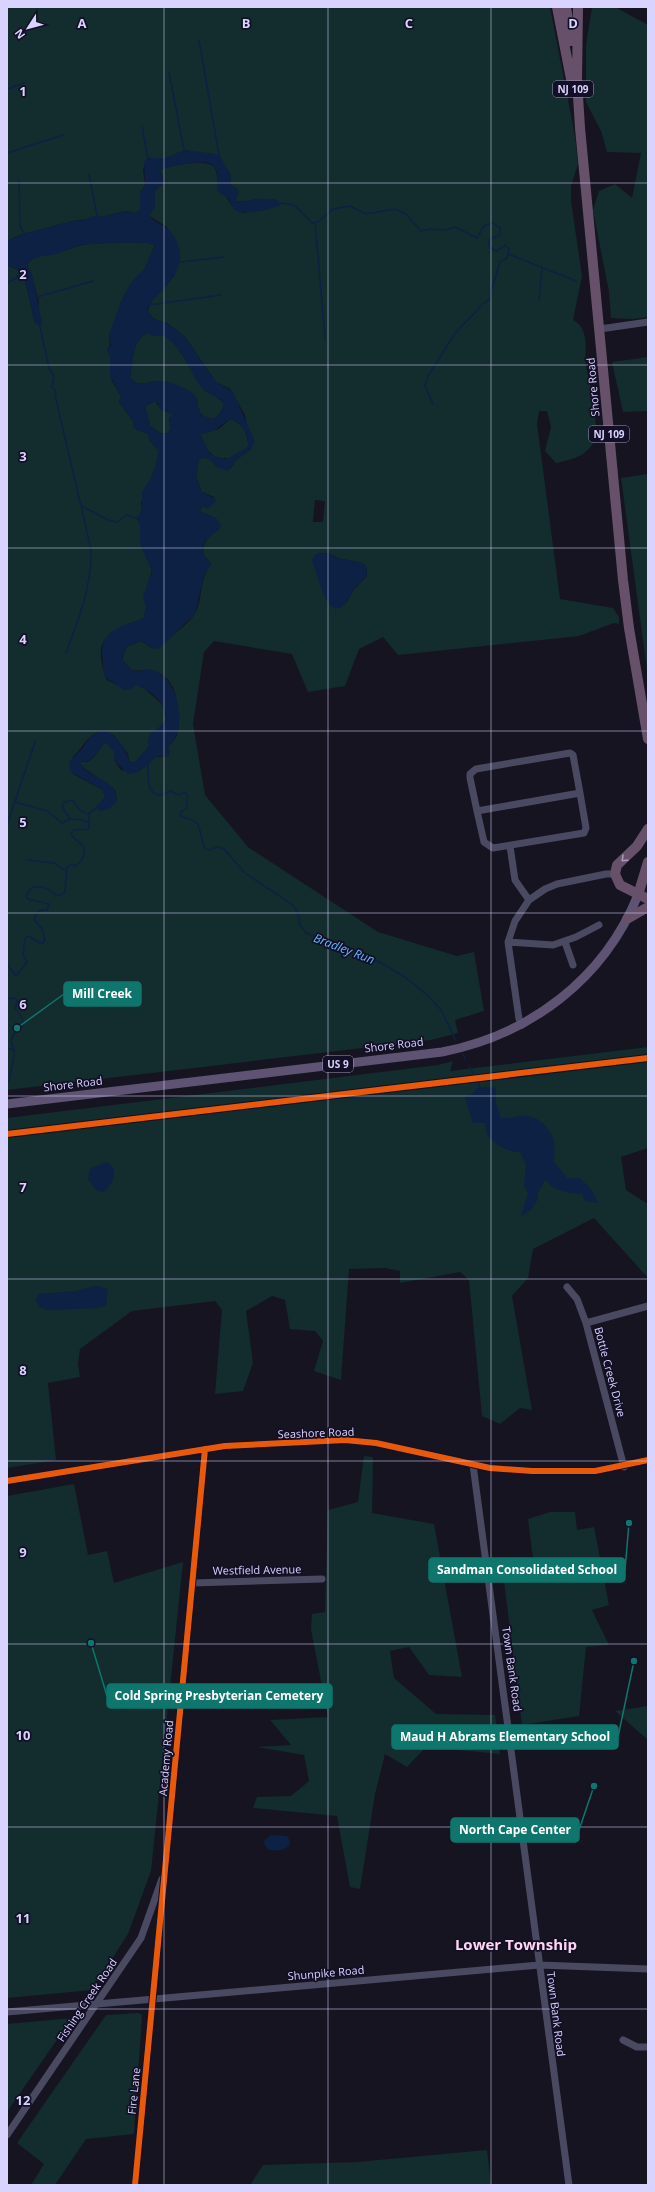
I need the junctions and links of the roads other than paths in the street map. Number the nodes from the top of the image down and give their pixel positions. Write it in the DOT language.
graph roads {
  1 [pos="558,7"];
  2 [pos="566,7"];
  3 [pos="578,7"];
  4 [pos="577,80"];
  5 [pos="580,128"];
  6 [pos="648,322"];
  7 [pos="600,329"];
  8 [pos="648,739"];
  9 [pos="580,792"];
  10 [pos="477,811"];
  11 [pos="648,829"];
  12 [pos="510,846"];
  13 [pos="648,862"];
  14 [pos="615,874"];
  15 [pos="648,892"];
  16 [pos="638,895"];
  17 [pos="648,899"];
  18 [pos="530,900"];
  19 [pos="648,907"];
  20 [pos="627,919"];
  21 [pos="599,925"];
  22 [pos="508,942"];
  23 [pos="565,942"];
  24 [pos="573,965"];
  25 [pos="522,1025"];
  26 [pos="7,1104"];
  27 [pos="567,1287"];
  28 [pos="648,1306"];
  29 [pos="586,1323"];
  30 [pos="205,1449"];
  31 [pos="648,1460"];
  32 [pos="473,1465"];
  33 [pos="624,1467"];
  34 [pos="7,1481"];
  35 [pos="322,1580"];
  36 [pos="193,1583"];
  37 [pos="166,1868"];
  38 [pos="539,1965"];
  39 [pos="648,1969"];
  40 [pos="153,1998"];
  41 [pos="98,2003"];
  42 [pos="7,2012"];
  43 [pos="623,2040"];
  44 [pos="648,2047"];
  45 [pos="7,2135"];
  46 [pos="135,2185"];
  47 [pos="569,2185"];
  1 -- 5 [label="highway, Shore Road / NJ 109"];
  2 -- 4 [label="highway"];
  3 -- 4 [label="highway, NJ 109"];
  4 -- 5 [label="highway, Shore Road / NJ 109"];
  5 -- 7 [label="highway, Shore Road / NJ 109"];
  6 -- 7 [label="street"];
  7 -- 8 [label="highway, Shore Road / NJ 109"];
  9 -- 10 [label="street"];
  9 -- 10 [label="street"];
  9 -- 12 [label="street"];
  10 -- 12 [label="street"];
  11 -- 14 [label="highway, one-way"];
  12 -- 18 [label="street"];
  13 -- 16 [label="highway, Shore Road"];
  14 -- 16 [label="highway"];
  14 -- 18 [label="street"];
  15 -- 16 [label="highway"];
  16 -- 17 [label="highway"];
  16 -- 20 [label="main road, Shore Road / US 9"];
  18 -- 22 [label="street"];
  19 -- 20 [label="highway, US 9"];
  20 -- 25 [label="main road, Shore Road / US 9"];
  21 -- 23 [label="street"];
  22 -- 23 [label="street"];
  22 -- 25 [label="street"];
  23 -- 24 [label="street"];
  25 -- 26 [label="main road, Shore Road / US 9"];
  27 -- 29 [label="street, Bottle Creek Drive"];
  28 -- 29 [label="street"];
  29 -- 33 [label="street, Bottle Creek Drive"];
  30 -- 32 [label="street, Seashore Road"];
  30 -- 34 [label="street, Seashore Road"];
  30 -- 36 [label="street, Academy Road"];
  31 -- 33 [label="street, Seashore Road"];
  32 -- 33 [label="street, Seashore Road"];
  32 -- 38 [label="street, Town Bank Road"];
  35 -- 36 [label="street, Westfield Avenue"];
  36 -- 37 [label="street, Academy Road"];
  37 -- 40 [label="street, Academy Road"];
  37 -- 41 [label="street, Fishing Creek Road"];
  38 -- 39 [label="street, Shunpike Road"];
  38 -- 40 [label="street, Shunpike Road"];
  38 -- 47 [label="street, Town Bank Road"];
  40 -- 41 [label="street, Shunpike Road"];
  40 -- 46 [label="street, Fire Lane"];
  41 -- 42 [label="street, Shunpike Road"];
  41 -- 45 [label="street, Fishing Creek Road"];
  43 -- 44 [label="street"];
}
